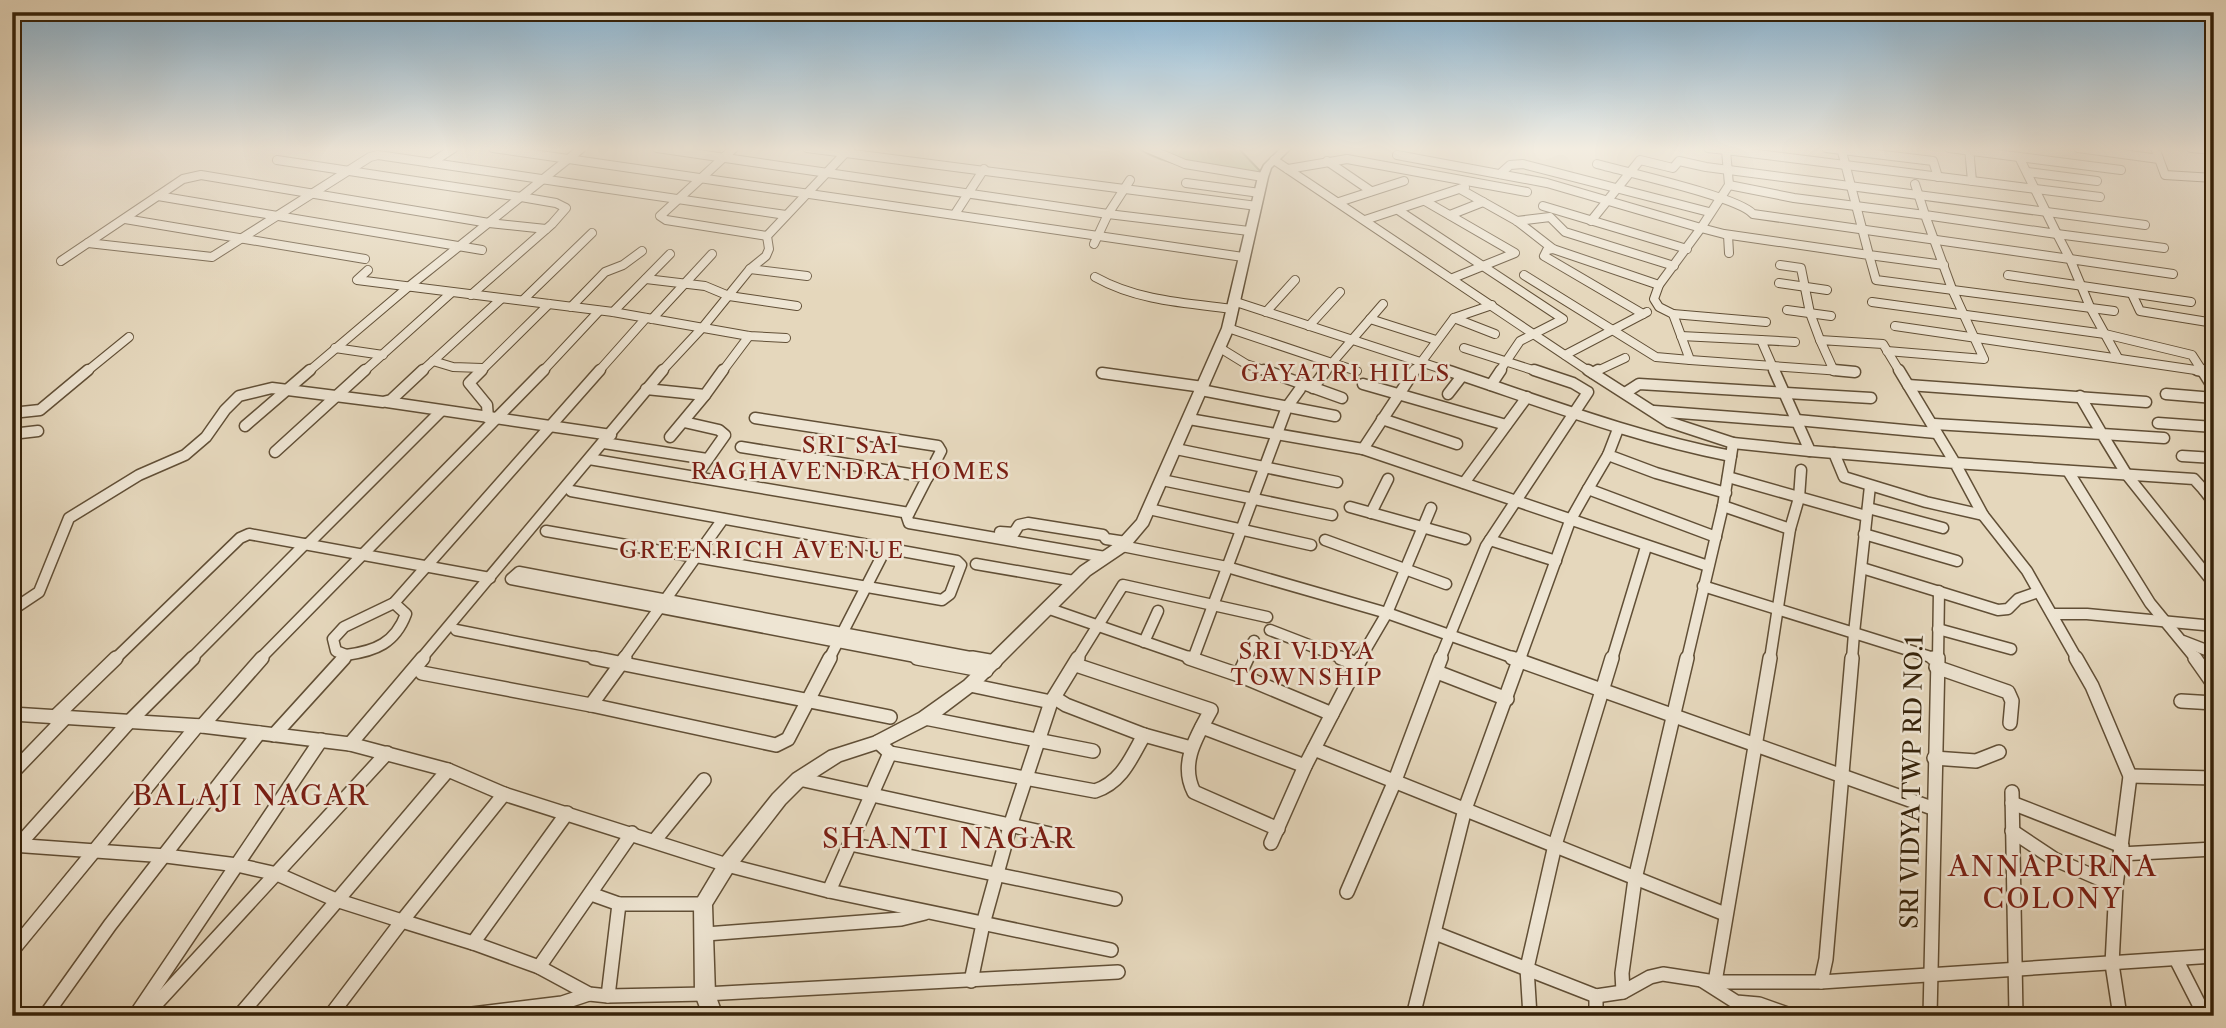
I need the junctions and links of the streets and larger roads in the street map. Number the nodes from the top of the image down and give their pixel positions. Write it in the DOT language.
graph roads {
  1 [pos="158,196"];
  2 [pos="306,196"];
  3 [pos="321,196"];
  4 [pos="514,196"];
  5 [pos="644,196"];
  6 [pos="683,196"];
  7 [pos="802,196"];
  8 [pos="826,196"];
  9 [pos="967,196"];
  10 [pos="989,196"];
  11 [pos="1120,196"];
  12 [pos="1213,196"];
  13 [pos="1244,196"];
  14 [pos="1259,196"];
  15 [pos="1330,196"];
  16 [pos="1357,196"];
  17 [pos="1440,196"];
  18 [pos="1472,196"];
  19 [pos="1594,196"];
  20 [pos="1611,196"];
  21 [pos="1651,196"];
  22 [pos="1710,196"];
  23 [pos="1723,196"];
  24 [pos="1782,196"];
  25 [pos="1854,196"];
  26 [pos="1919,196"];
  27 [pos="1926,196"];
  28 [pos="2039,196"];
  29 [pos="2091,196"];
  30 [pos="521,197"];
  31 [pos="2100,197"];
  32 [pos="1258,199"];
  33 [pos="1721,199"];
  34 [pos="1608,200"];
  35 [pos="678,201"];
  36 [pos="1425,201"];
  37 [pos="1339,202"];
  38 [pos="1483,202"];
  39 [pos="1543,206"];
  40 [pos="1856,206"];
  41 [pos="1398,210"];
  42 [pos="1709,212"];
  43 [pos="2047,212"];
  44 [pos="955,214"];
  45 [pos="1108,214"];
  46 [pos="1553,214"];
  47 [pos="786,215"];
  48 [pos="1450,215"];
  49 [pos="1925,215"];
  50 [pos="274,217"];
  51 [pos="125,219"];
  52 [pos="1365,220"];
  53 [pos="1517,221"];
  54 [pos="1591,221"];
  55 [pos="489,223"];
  56 [pos="2145,225"];
  57 [pos="1701,228"];
  58 [pos="546,229"];
  59 [pos="1863,230"];
  60 [pos="1249,231"];
  61 [pos="592,233"];
  62 [pos="2057,234"];
  63 [pos="1098,235"];
  64 [pos="1728,235"];
  65 [pos="768,236"];
  66 [pos="243,237"];
  67 [pos="1934,240"];
  68 [pos="1778,241"];
  69 [pos="88,243"];
  70 [pos="1094,244"];
  71 [pos="460,246"];
  72 [pos="2164,248"];
  73 [pos="1553,249"];
  74 [pos="1687,249"];
  75 [pos="482,250"];
  76 [pos="642,251"];
  77 [pos="1729,253"];
  78 [pos="670,254"];
  79 [pos="712,254"];
  80 [pos="1869,255"];
  81 [pos="1243,257"];
  82 [pos="365,259"];
  83 [pos="2070,259"];
  84 [pos="61,261"];
  85 [pos="1944,265"];
  86 [pos="1484,266"];
  87 [pos="1674,266"];
  88 [pos="750,269"];
  89 [pos="368,270"];
  90 [pos="2173,274"];
  91 [pos="1524,275"];
  92 [pos="2008,275"];
  93 [pos="807,276"];
  94 [pos="1095,277"];
  95 [pos="1453,278"];
  96 [pos="646,279"];
  97 [pos="1294,280"];
  98 [pos="1779,283"];
  99 [pos="685,284"];
  100 [pos="1660,285"];
  101 [pos="2080,286"];
  102 [pos="1806,287"];
  103 [pos="407,288"];
  104 [pos="1952,289"];
  105 [pos="1827,290"];
  106 [pos="1340,292"];
  107 [pos="451,293"];
  108 [pos="2132,294"];
  109 [pos="471,295"];
  110 [pos="729,296"];
  111 [pos="501,299"];
  112 [pos="523,300"];
  113 [pos="1872,302"];
  114 [pos="2191,302"];
  115 [pos="549,304"];
  116 [pos="1383,304"];
  117 [pos="1234,305"];
  118 [pos="1492,305"];
  119 [pos="797,306"];
  120 [pos="570,307"];
  121 [pos="1659,307"];
  122 [pos="2090,307"];
  123 [pos="1787,310"];
  124 [pos="599,311"];
  125 [pos="2114,311"];
  126 [pos="613,312"];
  127 [pos="1266,312"];
  128 [pos="1810,313"];
  129 [pos="1962,313"];
  130 [pos="1643,314"];
  131 [pos="1673,314"];
  132 [pos="1832,316"];
  133 [pos="649,318"];
  134 [pos="1454,318"];
  135 [pos="1370,319"];
  136 [pos="1766,321"];
  137 [pos="2214,323"];
  138 [pos="1308,326"];
  139 [pos="1895,326"];
  140 [pos="703,327"];
  141 [pos="1228,328"];
  142 [pos="1614,329"];
  143 [pos="1495,334"];
  144 [pos="1530,334"];
  145 [pos="2105,334"];
  146 [pos="1681,335"];
  147 [pos="749,336"];
  148 [pos="1973,336"];
  149 [pos="130,337"];
  150 [pos="786,338"];
  151 [pos="1352,340"];
  152 [pos="1436,340"];
  153 [pos="1760,340"];
  154 [pos="1820,340"];
  155 [pos="1794,342"];
  156 [pos="335,348"];
  157 [pos="1220,348"];
  158 [pos="1464,348"];
  159 [pos="1888,351"];
  160 [pos="383,355"];
  161 [pos="1565,355"];
  162 [pos="1625,358"];
  163 [pos="2118,358"];
  164 [pos="1690,360"];
  165 [pos="433,361"];
  166 [pos="1421,362"];
  167 [pos="1506,362"];
  168 [pos="1332,363"];
  169 [pos="1772,367"];
  170 [pos="482,368"];
  171 [pos="1357,371"];
  172 [pos="1834,371"];
  173 [pos="1855,372"];
  174 [pos="2208,372"];
  175 [pos="1102,373"];
  176 [pos="1593,373"];
  177 [pos="1462,376"];
  178 [pos="1363,384"];
  179 [pos="1491,385"];
  180 [pos="1908,385"];
  181 [pos="286,389"];
  182 [pos="646,389"];
  183 [pos="1202,389"];
  184 [pos="1300,389"];
  185 [pos="2214,389"];
  186 [pos="1318,390"];
  187 [pos="1783,392"];
  188 [pos="1625,393"];
  189 [pos="1448,394"];
  190 [pos="2166,394"];
  191 [pos="705,395"];
  192 [pos="1398,396"];
  193 [pos="2080,396"];
  194 [pos="338,397"];
  195 [pos="1527,397"];
  196 [pos="1342,398"];
  197 [pos="1871,398"];
  198 [pos="2214,398"];
  199 [pos="387,402"];
  200 [pos="2147,402"];
  201 [pos="1287,407"];
  202 [pos="441,411"];
  203 [pos="1309,411"];
  204 [pos="1652,411"];
  205 [pos="12,413"];
  206 [pos="1576,413"];
  207 [pos="1335,416"];
  208 [pos="755,418"];
  209 [pos="493,419"];
  210 [pos="1189,419"];
  211 [pos="1382,419"];
  212 [pos="1798,421"];
  213 [pos="684,422"];
  214 [pos="2158,423"];
  215 [pos="1506,425"];
  216 [pos="246,426"];
  217 [pos="549,427"];
  218 [pos="2214,427"];
  219 [pos="1618,429"];
  220 [pos="1935,429"];
  221 [pos="38,431"];
  222 [pos="12,434"];
  223 [pos="2102,434"];
  224 [pos="1276,435"];
  225 [pos="670,437"];
  226 [pos="2164,438"];
  227 [pos="608,439"];
  228 [pos="1733,443"];
  229 [pos="1457,444"];
  230 [pos="741,447"];
  231 [pos="1175,449"];
  232 [pos="1363,449"];
  233 [pos="1810,451"];
  234 [pos="275,452"];
  235 [pos="1834,453"];
  236 [pos="1608,455"];
  237 [pos="1731,456"];
  238 [pos="2182,456"];
  239 [pos="2214,458"];
  240 [pos="589,459"];
  241 [pos="707,459"];
  242 [pos="1955,463"];
  243 [pos="1265,466"];
  244 [pos="1801,470"];
  245 [pos="2068,471"];
  246 [pos="2127,475"];
  247 [pos="696,476"];
  248 [pos="928,477"];
  249 [pos="1728,477"];
  250 [pos="1388,479"];
  251 [pos="1162,480"];
  252 [pos="1337,482"];
  253 [pos="1464,483"];
  254 [pos="1870,486"];
  255 [pos="1588,489"];
  256 [pos="571,491"];
  257 [pos="2209,491"];
  258 [pos="1726,493"];
  259 [pos="1253,497"];
  260 [pos="1799,498"];
  261 [pos="1514,500"];
  262 [pos="2214,503"];
  263 [pos="1723,506"];
  264 [pos="1350,507"];
  265 [pos="1431,508"];
  266 [pos="1149,509"];
  267 [pos="1867,512"];
  268 [pos="909,513"];
  269 [pos="1371,513"];
  270 [pos="1332,515"];
  271 [pos="1983,515"];
  272 [pos="723,519"];
  273 [pos="1570,520"];
  274 [pos="938,522"];
  275 [pos="1423,528"];
  276 [pos="1943,528"];
  277 [pos="1790,529"];
  278 [pos="546,531"];
  279 [pos="1241,531"];
  280 [pos="1864,534"];
  281 [pos="1716,537"];
  282 [pos="1465,539"];
  283 [pos="1490,540"];
  284 [pos="1325,541"];
  285 [pos="307,544"];
  286 [pos="1124,544"];
  287 [pos="1311,545"];
  288 [pos="1646,547"];
  289 [pos="886,548"];
  290 [pos="360,555"];
  291 [pos="1105,557"];
  292 [pos="694,558"];
  293 [pos="1556,561"];
  294 [pos="1957,561"];
  295 [pos="976,564"];
  296 [pos="1708,566"];
  297 [pos="424,567"];
  298 [pos="1227,567"];
  299 [pos="1862,568"];
  300 [pos="1406,569"];
  301 [pos="490,578"];
  302 [pos="1074,581"];
  303 [pos="1446,584"];
  304 [pos="2214,584"];
  305 [pos="1703,586"];
  306 [pos="864,588"];
  307 [pos="1939,591"];
  308 [pos="2038,592"];
  309 [pos="394,603"];
  310 [pos="662,604"];
  311 [pos="1211,605"];
  312 [pos="1047,608"];
  313 [pos="12,610"];
  314 [pos="1778,610"];
  315 [pos="1158,611"];
  316 [pos="1387,613"];
  317 [pos="2052,614"];
  318 [pos="1266,617"];
  319 [pos="2164,620"];
  320 [pos="2211,623"];
  321 [pos="1098,627"];
  322 [pos="1938,629"];
  323 [pos="456,630"];
  324 [pos="1270,630"];
  325 [pos="1854,633"];
  326 [pos="839,637"];
  327 [pos="1450,638"];
  328 [pos="1254,641"];
  329 [pos="2183,641"];
  330 [pos="1144,642"];
  331 [pos="2011,649"];
  332 [pos="2214,653"];
  333 [pos="346,654"];
  334 [pos="1193,659"];
  335 [pos="1521,662"];
  336 [pos="620,663"];
  337 [pos="1936,663"];
  338 [pos="1357,664"];
  339 [pos="1076,665"];
  340 [pos="990,667"];
  341 [pos="1437,672"];
  342 [pos="422,673"];
  343 [pos="1240,675"];
  344 [pos="970,685"];
  345 [pos="2214,685"];
  346 [pos="1600,690"];
  347 [pos="1507,699"];
  348 [pos="1053,700"];
  349 [pos="807,701"];
  350 [pos="2181,701"];
  351 [pos="2214,703"];
  352 [pos="591,705"];
  353 [pos="12,714"];
  354 [pos="1332,714"];
  355 [pos="1672,716"];
  356 [pos="890,717"];
  357 [pos="925,718"];
  358 [pos="59,719"];
  359 [pos="129,722"];
  360 [pos="2010,723"];
  361 [pos="200,726"];
  362 [pos="1202,727"];
  363 [pos="267,734"];
  364 [pos="1144,735"];
  365 [pos="321,740"];
  366 [pos="1038,741"];
  367 [pos="878,742"];
  368 [pos="350,744"];
  369 [pos="1756,746"];
  370 [pos="1191,747"];
  371 [pos="1314,749"];
  372 [pos="1093,751"];
  373 [pos="1999,752"];
  374 [pos="387,753"];
  375 [pos="890,753"];
  376 [pos="1934,758"];
  377 [pos="1305,766"];
  378 [pos="448,770"];
  379 [pos="12,773"];
  380 [pos="1841,774"];
  381 [pos="2130,776"];
  382 [pos="2214,778"];
  383 [pos="799,779"];
  384 [pos="1027,779"];
  385 [pos="704,780"];
  386 [pos="1395,783"];
  387 [pos="504,794"];
  388 [pos="871,799"];
  389 [pos="1932,808"];
  390 [pos="1465,809"];
  391 [pos="567,813"];
  392 [pos="1011,824"];
  393 [pos="1278,829"];
  394 [pos="2012,831"];
  395 [pos="632,833"];
  396 [pos="1064,837"];
  397 [pos="655,840"];
  398 [pos="1272,843"];
  399 [pos="849,844"];
  400 [pos="1555,845"];
  401 [pos="14,848"];
  402 [pos="2214,849"];
  403 [pos="93,850"];
  404 [pos="2121,850"];
  405 [pos="166,856"];
  406 [pos="237,865"];
  407 [pos="727,865"];
  408 [pos="277,874"];
  409 [pos="999,874"];
  410 [pos="1635,878"];
  411 [pos="2116,886"];
  412 [pos="829,891"];
  413 [pos="1348,892"];
  414 [pos="591,894"];
  415 [pos="1115,899"];
  416 [pos="335,900"];
  417 [pos="619,904"];
  418 [pos="703,904"];
  419 [pos="928,912"];
  420 [pos="1726,914"];
  421 [pos="402,920"];
  422 [pos="983,924"];
  423 [pos="1436,933"];
  424 [pos="706,934"];
  425 [pos="473,943"];
  426 [pos="1111,950"];
  427 [pos="12,951"];
  428 [pos="2214,956"];
  429 [pos="2176,959"];
  430 [pos="2112,964"];
  431 [pos="539,967"];
  432 [pos="1527,968"];
  433 [pos="2015,971"];
  434 [pos="1118,972"];
  435 [pos="1932,974"];
  436 [pos="971,981"];
  437 [pos="1708,981"];
  438 [pos="1821,982"];
  439 [pos="1623,992"];
  440 [pos="589,993"];
  441 [pos="705,994"];
  442 [pos="608,996"];
  443 [pos="1596,996"];
  444 [pos="494,1014"];
  445 [pos="45,1016"];
  446 [pos="135,1016"];
  447 [pos="145,1016"];
  448 [pos="239,1016"];
  449 [pos="330,1016"];
  450 [pos="456,1016"];
  451 [pos="713,1016"];
  452 [pos="1413,1016"];
  453 [pos="1530,1016"];
  454 [pos="1596,1016"];
  455 [pos="1793,1016"];
  456 [pos="1930,1016"];
  457 [pos="2016,1016"];
  458 [pos="2120,1016"];
  459 [pos="2205,1016"];
  1 -- 50 [label="street"];
  1 -- 51 [label="street"];
  2 -- 50 [label="street"];
  3 -- 55 [label="street"];
  4 -- 30 [label="street"];
  5 -- 35 [label="street"];
  6 -- 35 [label="street"];
  7 -- 47 [label="street"];
  8 -- 44 [label="street"];
  9 -- 44 [label="street"];
  10 -- 45 [label="street"];
  11 -- 45 [label="street"];
  12 -- 32 [label="street"];
  13 -- 32 [label="street"];
  14 -- 32 [label="street"];
  15 -- 37 [label="street"];
  16 -- 37 [label="street"];
  17 -- 36 [label="street"];
  18 -- 38 [label="street"];
  19 -- 34 [label="street"];
  20 -- 34 [label="street"];
  21 -- 42 [label="street"];
  22 -- 33 [label="street"];
  23 -- 33 [label="street"];
  24 -- 40 [label="street"];
  25 -- 40 [label="street"];
  26 -- 49 [label="street"];
  27 -- 43 [label="street"];
  28 -- 43 [label="street"];
  29 -- 31 [label="street"];
  30 -- 55 [label="street"];
  30 -- 58 [label="street"];
  32 -- 60 [label="street"];
  33 -- 42 [label="street"];
  33 -- 59 [label="street"];
  34 -- 54 [label="street"];
  34 -- 57 [label="street"];
  35 -- 47 [label="street"];
  35 -- 65 [label="street"];
  36 -- 41 [label="street"];
  36 -- 48 [label="street"];
  37 -- 52 [label="street"];
  38 -- 48 [label="street"];
  38 -- 53 [label="street"];
  39 -- 46 [label="street"];
  40 -- 49 [label="street"];
  40 -- 59 [label="street"];
  41 -- 52 [label="street"];
  41 -- 86 [label="street"];
  42 -- 57 [label="street"];
  43 -- 56 [label="street"];
  43 -- 62 [label="street"];
  44 -- 63 [label="street"];
  45 -- 60 [label="street"];
  45 -- 63 [label="street"];
  46 -- 53 [label="street"];
  46 -- 54 [label="street"];
  46 -- 87 [label="street"];
  47 -- 65 [label="street"];
  48 -- 86 [label="street"];
  49 -- 62 [label="street"];
  49 -- 67 [label="street"];
  50 -- 66 [label="street"];
  50 -- 71 [label="street"];
  51 -- 66 [label="street"];
  51 -- 69 [label="street"];
  52 -- 95 [label="street"];
  53 -- 73 [label="street"];
  54 -- 74 [label="street"];
  55 -- 58 [label="street"];
  55 -- 71 [label="street"];
  57 -- 64 [label="street"];
  57 -- 74 [label="street"];
  58 -- 109 [label="street"];
  59 -- 67 [label="street"];
  59 -- 80 [label="street"];
  60 -- 81 [label="street"];
  61 -- 112 [label="street"];
  62 -- 72 [label="street"];
  62 -- 83 [label="street"];
  63 -- 70 [label="street"];
  63 -- 81 [label="street"];
  64 -- 68 [label="street"];
  64 -- 77 [label="street"];
  65 -- 88 [label="street"];
  66 -- 69 [label="street"];
  66 -- 82 [label="street"];
  67 -- 83 [label="street"];
  67 -- 85 [label="street"];
  68 -- 80 [label="street"];
  68 -- 102 [label="street"];
  69 -- 84 [label="street"];
  71 -- 75 [label="street"];
  71 -- 103 [label="street"];
  73 -- 100 [label="street"];
  73 -- 130 [label="street"];
  74 -- 87 [label="street"];
  76 -- 120 [label="street"];
  78 -- 96 [label="street"];
  79 -- 99 [label="street"];
  80 -- 85 [label="street"];
  80 -- 104 [label="street"];
  81 -- 117 [label="street"];
  83 -- 90 [label="street"];
  83 -- 101 [label="street"];
  85 -- 104 [label="street"];
  86 -- 95 [label="street"];
  86 -- 144 [label="street"];
  87 -- 100 [label="street"];
  88 -- 93 [label="street"];
  88 -- 110 [label="street"];
  89 -- 103 [label="street"];
  91 -- 142 [label="street"];
  92 -- 101 [label="street"];
  94 -- 117 [label="street"];
  95 -- 118 [label="street"];
  96 -- 99 [label="street"];
  96 -- 126 [label="street"];
  97 -- 127 [label="street"];
  98 -- 102 [label="street"];
  99 -- 110 [label="street"];
  99 -- 133 [label="street"];
  100 -- 121 [label="street"];
  101 -- 108 [label="street"];
  101 -- 122 [label="street"];
  102 -- 105 [label="street"];
  102 -- 128 [label="street"];
  103 -- 107 [label="street"];
  103 -- 156 [label="street"];
  104 -- 122 [label="street"];
  104 -- 129 [label="street"];
  106 -- 138 [label="street"];
  107 -- 109 [label="street"];
  107 -- 160 [label="street"];
  108 -- 114 [label="street"];
  108 -- 137 [label="street"];
  109 -- 111 [label="street"];
  110 -- 119 [label="street"];
  110 -- 140 [label="street"];
  111 -- 112 [label="street"];
  111 -- 165 [label="street"];
  112 -- 115 [label="street"];
  113 -- 129 [label="street"];
  115 -- 120 [label="street"];
  115 -- 170 [label="street"];
  116 -- 135 [label="street"];
  117 -- 127 [label="street"];
  117 -- 141 [label="street"];
  118 -- 134 [label="street"];
  118 -- 144 [label="street"];
  120 -- 124 [label="street"];
  121 -- 130 [label="street"];
  121 -- 131 [label="street"];
  122 -- 125 [label="street"];
  122 -- 145 [label="street"];
  123 -- 128 [label="street"];
  124 -- 126 [label="street"];
  124 -- 209 [label="street"];
  126 -- 133 [label="street"];
  127 -- 138 [label="street"];
  128 -- 132 [label="street"];
  128 -- 154 [label="street"];
  129 -- 145 [label="street"];
  129 -- 148 [label="street"];
  130 -- 142 [label="street"];
  131 -- 136 [label="street"];
  131 -- 146 [label="street"];
  133 -- 140 [label="street"];
  133 -- 217 [label="street"];
  134 -- 143 [label="street"];
  134 -- 152 [label="street"];
  135 -- 151 [label="street"];
  135 -- 152 [label="street"];
  138 -- 151 [label="street"];
  139 -- 148 [label="street"];
  140 -- 147 [label="street"];
  140 -- 182 [label="street"];
  141 -- 157 [label="street"];
  141 -- 168 [label="street"];
  142 -- 161 [label="street"];
  142 -- 164 [label="street"];
  144 -- 161 [label="street"];
  144 -- 167 [label="street"];
  145 -- 163 [label="street"];
  145 -- 174 [label="street"];
  146 -- 153 [label="street"];
  146 -- 164 [label="street"];
  147 -- 150 [label="street"];
  147 -- 191 [label="street"];
  148 -- 159 [label="street"];
  148 -- 163 [label="street"];
  149 -- 205 [label="street"];
  151 -- 166 [label="street"];
  151 -- 168 [label="street"];
  152 -- 166 [label="street"];
  153 -- 155 [label="street"];
  153 -- 169 [label="street"];
  154 -- 159 [label="street"];
  154 -- 172 [label="street"];
  156 -- 160 [label="street"];
  156 -- 181 [label="street"];
  157 -- 183 [label="street"];
  157 -- 186 [label="street"];
  158 -- 167 [label="street"];
  159 -- 180 [label="street"];
  160 -- 194 [label="street"];
  161 -- 176 [label="street"];
  162 -- 176 [label="street"];
  163 -- 174 [label="street"];
  164 -- 169 [label="street"];
  165 -- 170 [label="street"];
  165 -- 199 [label="street"];
  166 -- 177 [label="street"];
  166 -- 192 [label="street"];
  167 -- 179 [label="street"];
  167 -- 206 [label="street"];
  168 -- 171 [label="street"];
  168 -- 186 [label="street"];
  169 -- 172 [label="street"];
  169 -- 187 [label="street"];
  170 -- 209 [label="street"];
  172 -- 173 [label="street"];
  174 -- 185 [label="street"];
  175 -- 183 [label="street"];
  176 -- 188 [label="street"];
  177 -- 179 [label="street"];
  177 -- 189 [label="street"];
  178 -- 192 [label="street"];
  179 -- 195 [label="street"];
  180 -- 193 [label="street"];
  180 -- 220 [label="street"];
  181 -- 194 [label="street"];
  181 -- 216 [label="street"];
  181 -- 313 [label="street"];
  182 -- 191 [label="street"];
  182 -- 227 [label="street"];
  183 -- 201 [label="street"];
  183 -- 210 [label="street"];
  184 -- 201 [label="street"];
  186 -- 196 [label="street"];
  186 -- 203 [label="street"];
  187 -- 188 [label="street"];
  187 -- 197 [label="street"];
  187 -- 212 [label="street"];
  188 -- 204 [label="street"];
  190 -- 198 [label="street"];
  191 -- 213 [label="street"];
  192 -- 211 [label="street"];
  192 -- 215 [label="street"];
  193 -- 200 [label="street"];
  193 -- 223 [label="street"];
  194 -- 199 [label="street"];
  194 -- 234 [label="street"];
  195 -- 206 [label="street"];
  195 -- 215 [label="street"];
  199 -- 202 [label="street"];
  201 -- 203 [label="street"];
  201 -- 224 [label="street"];
  202 -- 209 [label="street"];
  202 -- 285 [label="street"];
  203 -- 207 [label="street"];
  204 -- 212 [label="street"];
  204 -- 228 [label="street"];
  206 -- 219 [label="street"];
  206 -- 261 [label="street"];
  208 -- 248 [label="street"];
  209 -- 217 [label="street"];
  209 -- 290 [label="street"];
  210 -- 224 [label="street"];
  210 -- 231 [label="street"];
  211 -- 229 [label="street"];
  211 -- 232 [label="street"];
  212 -- 220 [label="street"];
  212 -- 233 [label="street"];
  213 -- 225 [label="street"];
  213 -- 241 [label="street"];
  214 -- 218 [label="street"];
  215 -- 253 [label="street"];
  217 -- 227 [label="street"];
  217 -- 297 [label="street"];
  219 -- 236 [label="street"];
  219 -- 237 [label="street"];
  220 -- 223 [label="street"];
  220 -- 242 [label="street"];
  221 -- 222 [label="street"];
  223 -- 226 [label="street"];
  223 -- 246 [label="street"];
  224 -- 232 [label="street"];
  224 -- 243 [label="street"];
  227 -- 240 [label="street"];
  227 -- 241 [label="street"];
  228 -- 233 [label="street"];
  228 -- 237 [label="street"];
  230 -- 248 [label="street"];
  231 -- 243 [label="street"];
  231 -- 251 [label="street"];
  232 -- 253 [label="street"];
  233 -- 235 [label="street"];
  235 -- 242 [label="street"];
  235 -- 254 [label="street"];
  236 -- 255 [label="street"];
  236 -- 258 [label="street"];
  237 -- 249 [label="street"];
  238 -- 239 [label="street"];
  240 -- 247 [label="street"];
  240 -- 301 [label="street"];
  241 -- 247 [label="street"];
  242 -- 245 [label="street"];
  242 -- 271 [label="street"];
  243 -- 252 [label="street"];
  243 -- 259 [label="street"];
  244 -- 260 [label="street"];
  245 -- 246 [label="street"];
  245 -- 319 [label="street"];
  246 -- 257 [label="street"];
  246 -- 304 [label="street"];
  247 -- 268 [label="street"];
  248 -- 268 [label="street"];
  249 -- 258 [label="street"];
  249 -- 260 [label="street"];
  250 -- 269 [label="street"];
  251 -- 259 [label="street"];
  251 -- 266 [label="street"];
  253 -- 261 [label="street"];
  254 -- 267 [label="street"];
  254 -- 271 [label="street"];
  255 -- 273 [label="street"];
  255 -- 281 [label="street"];
  256 -- 272 [label="street"];
  257 -- 262 [label="street"];
  258 -- 263 [label="street"];
  259 -- 270 [label="street"];
  259 -- 279 [label="street"];
  260 -- 267 [label="street"];
  260 -- 277 [label="street"];
  261 -- 273 [label="street"];
  261 -- 283 [label="street"];
  263 -- 277 [label="street"];
  263 -- 281 [label="street"];
  264 -- 269 [label="street"];
  265 -- 275 [label="street"];
  266 -- 279 [label="street"];
  266 -- 286 [label="street"];
  267 -- 276 [label="street"];
  267 -- 280 [label="street"];
  268 -- 291 [label="street"];
  269 -- 275 [label="street"];
  271 -- 308 [label="street"];
  272 -- 289 [label="street"];
  272 -- 292 [label="street"];
  273 -- 288 [label="street"];
  273 -- 293 [label="street"];
  274 -- 286 [label="street"];
  275 -- 282 [label="street"];
  275 -- 300 [label="street"];
  277 -- 314 [label="street"];
  278 -- 292 [label="street"];
  279 -- 287 [label="street"];
  279 -- 298 [label="street"];
  280 -- 294 [label="street"];
  280 -- 299 [label="street"];
  281 -- 296 [label="street"];
  283 -- 293 [label="street"];
  283 -- 327 [label="street"];
  284 -- 300 [label="street"];
  285 -- 290 [label="street"];
  285 -- 358 [label="street"];
  285 -- 359 [label="street"];
  286 -- 291 [label="street"];
  286 -- 298 [label="street"];
  288 -- 296 [label="street"];
  288 -- 346 [label="street"];
  289 -- 306 [label="street"];
  289 -- 306 [label="street"];
  290 -- 297 [label="street"];
  290 -- 361 [label="street"];
  291 -- 302 [label="street"];
  292 -- 306 [label="street"];
  292 -- 310 [label="street"];
  293 -- 335 [label="street"];
  295 -- 302 [label="street"];
  296 -- 305 [label="street"];
  297 -- 301 [label="street"];
  297 -- 309 [label="street"];
  298 -- 311 [label="street"];
  298 -- 316 [label="street"];
  299 -- 307 [label="street"];
  299 -- 325 [label="street"];
  300 -- 303 [label="street"];
  300 -- 316 [label="street"];
  301 -- 368 [label="street"];
  302 -- 312 [label="street"];
  305 -- 314 [label="street"];
  305 -- 355 [label="street"];
  306 -- 326 [label="street"];
  307 -- 308 [label="street"];
  307 -- 322 [label="street, SRI VIDYA TWP RD NO.1"];
  308 -- 317 [label="street"];
  309 -- 333 [label="street"];
  309 -- 333 [label="street"];
  310 -- 310 [label="street"];
  310 -- 326 [label="street"];
  310 -- 336 [label="street"];
  311 -- 318 [label="street"];
  311 -- 321 [label="street"];
  311 -- 334 [label="street"];
  312 -- 321 [label="street"];
  312 -- 340 [label="street"];
  314 -- 325 [label="street"];
  314 -- 369 [label="street"];
  315 -- 330 [label="street"];
  316 -- 327 [label="street"];
  316 -- 338 [label="street"];
  317 -- 319 [label="street"];
  317 -- 381 [label="street"];
  319 -- 320 [label="street"];
  319 -- 329 [label="street"];
  321 -- 330 [label="street"];
  321 -- 339 [label="street"];
  322 -- 331 [label="street"];
  322 -- 337 [label="street, SRI VIDYA TWP RD NO.1"];
  323 -- 336 [label="street"];
  324 -- 338 [label="street"];
  325 -- 337 [label="street"];
  325 -- 380 [label="street"];
  326 -- 340 [label="street"];
  326 -- 349 [label="street"];
  327 -- 335 [label="street"];
  327 -- 341 [label="street"];
  328 -- 343 [label="street"];
  329 -- 332 [label="street"];
  329 -- 345 [label="street"];
  330 -- 334 [label="street"];
  333 -- 363 [label="street"];
  334 -- 343 [label="street"];
  335 -- 346 [label="street"];
  335 -- 347 [label="street"];
  336 -- 349 [label="street"];
  336 -- 352 [label="street"];
  337 -- 360 [label="street"];
  337 -- 376 [label="street, SRI VIDYA TWP RD NO.1"];
  338 -- 354 [label="street"];
  339 -- 348 [label="street"];
  339 -- 362 [label="street"];
  340 -- 344 [label="street"];
  341 -- 347 [label="street"];
  341 -- 386 [label="street"];
  342 -- 352 [label="street"];
  343 -- 354 [label="street"];
  344 -- 348 [label="street"];
  344 -- 357 [label="street"];
  346 -- 355 [label="street"];
  346 -- 400 [label="street"];
  347 -- 390 [label="street"];
  348 -- 364 [label="street"];
  348 -- 366 [label="street"];
  349 -- 352 [label="street"];
  349 -- 356 [label="street"];
  350 -- 351 [label="street"];
  353 -- 358 [label="street"];
  354 -- 371 [label="street"];
  355 -- 369 [label="street"];
  355 -- 410 [label="street"];
  357 -- 366 [label="street"];
  357 -- 367 [label="street"];
  358 -- 359 [label="street"];
  358 -- 379 [label="street"];
  359 -- 361 [label="street"];
  359 -- 401 [label="street"];
  361 -- 363 [label="street"];
  361 -- 403 [label="street"];
  362 -- 370 [label="street"];
  362 -- 377 [label="street"];
  363 -- 365 [label="street"];
  363 -- 405 [label="street"];
  364 -- 370 [label="street"];
  364 -- 384 [label="street"];
  365 -- 368 [label="street"];
  365 -- 406 [label="street"];
  366 -- 372 [label="street"];
  366 -- 384 [label="street"];
  367 -- 375 [label="street"];
  367 -- 383 [label="street"];
  368 -- 374 [label="street"];
  369 -- 380 [label="street"];
  369 -- 420 [label="street"];
  370 -- 393 [label="street"];
  371 -- 377 [label="street"];
  371 -- 386 [label="street"];
  373 -- 376 [label="street"];
  374 -- 378 [label="street"];
  374 -- 408 [label="street"];
  375 -- 384 [label="street"];
  375 -- 388 [label="street"];
  376 -- 389 [label="street, SRI VIDYA TWP RD NO.1"];
  377 -- 393 [label="street"];
  378 -- 387 [label="street"];
  378 -- 416 [label="street"];
  380 -- 389 [label="street"];
  380 -- 438 [label="street"];
  381 -- 382 [label="street"];
  381 -- 404 [label="street"];
  383 -- 388 [label="street"];
  383 -- 407 [label="street"];
  384 -- 392 [label="street"];
  385 -- 397 [label="street"];
  386 -- 390 [label="street"];
  386 -- 413 [label="street"];
  387 -- 391 [label="street"];
  387 -- 421 [label="street"];
  388 -- 392 [label="street"];
  388 -- 399 [label="street"];
  389 -- 435 [label="street, SRI VIDYA TWP RD NO.1"];
  390 -- 400 [label="street"];
  390 -- 423 [label="street"];
  391 -- 395 [label="street"];
  391 -- 425 [label="street"];
  392 -- 396 [label="street"];
  392 -- 409 [label="street"];
  393 -- 398 [label="street"];
  394 -- 404 [label="street"];
  394 -- 411 [label="street"];
  394 -- 433 [label="street"];
  395 -- 397 [label="street"];
  395 -- 414 [label="street"];
  397 -- 407 [label="street"];
  399 -- 409 [label="street"];
  399 -- 412 [label="street"];
  400 -- 410 [label="street"];
  400 -- 432 [label="street"];
  401 -- 403 [label="street"];
  402 -- 404 [label="street"];
  403 -- 405 [label="street"];
  403 -- 427 [label="street"];
  404 -- 411 [label="street"];
  405 -- 406 [label="street"];
  405 -- 445 [label="street"];
  406 -- 408 [label="street"];
  406 -- 446 [label="street"];
  407 -- 412 [label="street"];
  407 -- 418 [label="street"];
  408 -- 416 [label="street"];
  408 -- 447 [label="street"];
  409 -- 415 [label="street"];
  409 -- 422 [label="street"];
  410 -- 420 [label="street"];
  410 -- 439 [label="street"];
  411 -- 430 [label="street"];
  412 -- 419 [label="street"];
  414 -- 417 [label="street"];
  414 -- 431 [label="street"];
  416 -- 421 [label="street"];
  416 -- 448 [label="street"];
  417 -- 418 [label="street"];
  417 -- 442 [label="street"];
  418 -- 424 [label="street"];
  419 -- 422 [label="street"];
  419 -- 424 [label="street"];
  420 -- 437 [label="street"];
  421 -- 425 [label="street"];
  421 -- 449 [label="street"];
  422 -- 426 [label="street"];
  422 -- 436 [label="street"];
  423 -- 432 [label="street"];
  423 -- 452 [label="street"];
  424 -- 441 [label="street"];
  425 -- 431 [label="street"];
  428 -- 429 [label="street"];
  429 -- 430 [label="street"];
  429 -- 459 [label="street"];
  430 -- 433 [label="street"];
  430 -- 458 [label="street"];
  431 -- 440 [label="street"];
  432 -- 443 [label="street"];
  432 -- 453 [label="street"];
  433 -- 435 [label="street"];
  433 -- 457 [label="street"];
  434 -- 436 [label="street"];
  435 -- 438 [label="street"];
  435 -- 456 [label="street, SRI VIDYA TWP RD NO.1"];
  436 -- 441 [label="street"];
  437 -- 438 [label="street"];
  437 -- 439 [label="street"];
  437 -- 455 [label="street"];
  439 -- 443 [label="street"];
  440 -- 442 [label="street"];
  440 -- 444 [label="street"];
  441 -- 442 [label="street"];
  441 -- 451 [label="street"];
  443 -- 454 [label="street"];
  444 -- 450 [label="street"];
}
